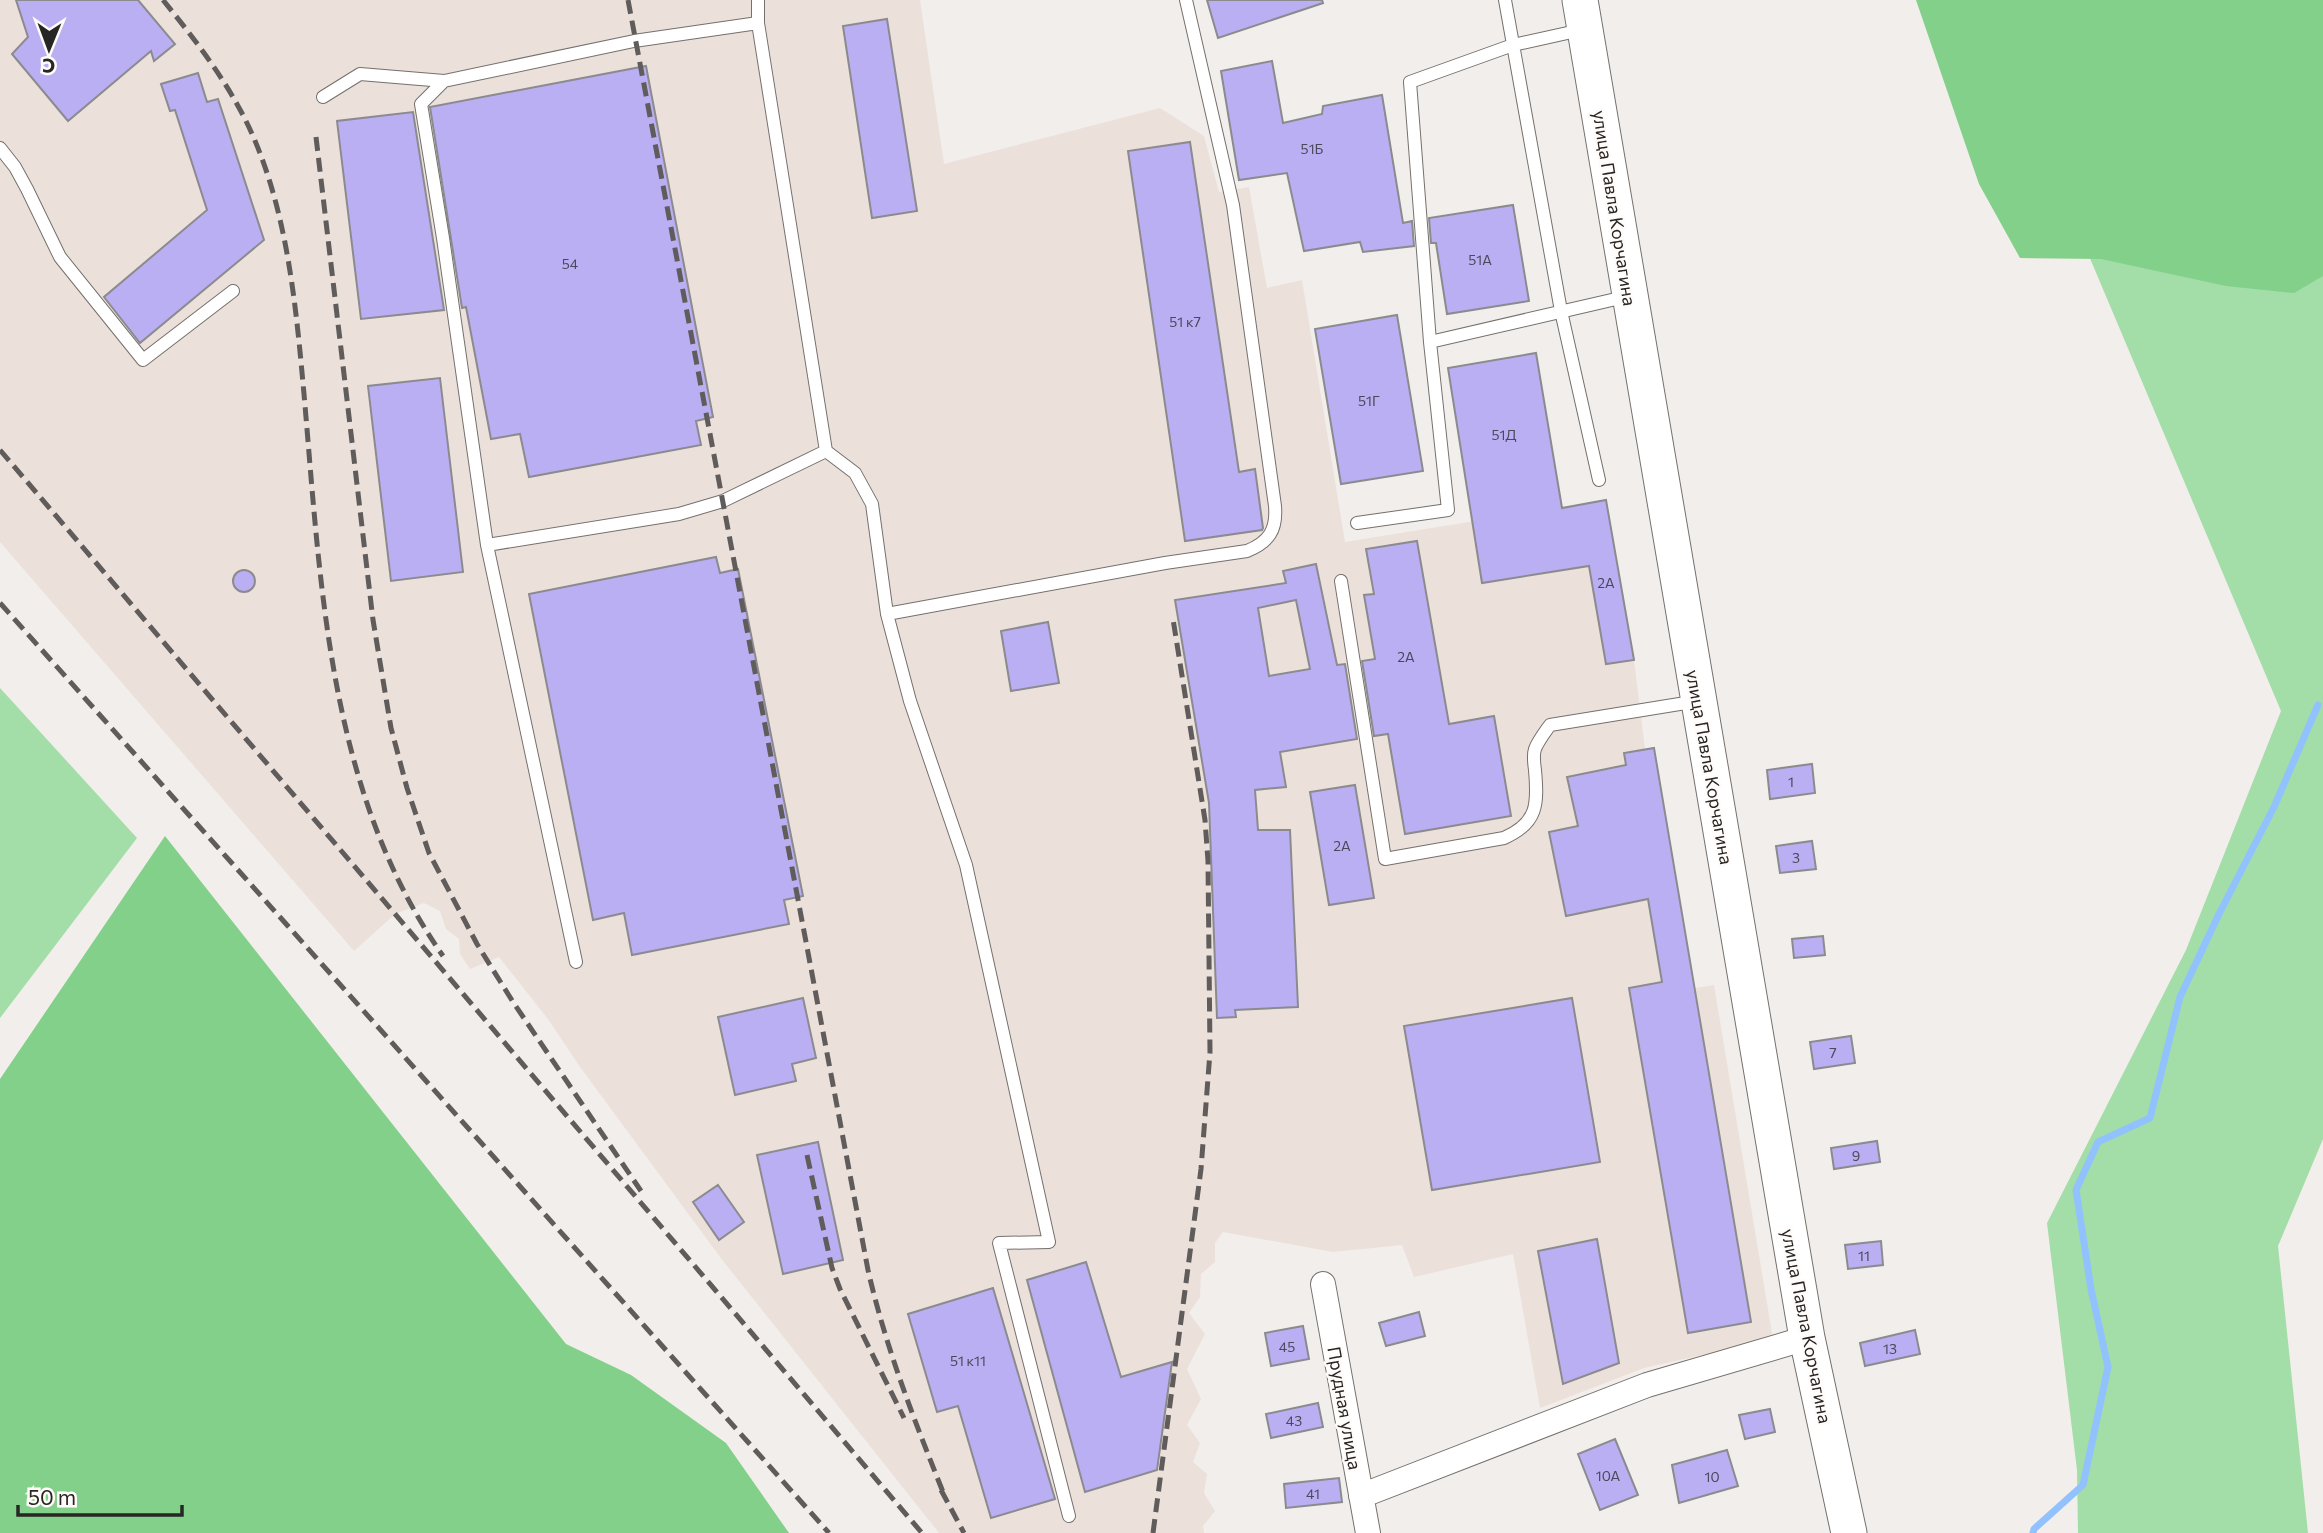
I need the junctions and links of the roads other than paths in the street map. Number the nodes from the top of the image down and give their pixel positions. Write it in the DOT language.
graph roads {
  1 [pos="758,0"];
  2 [pos="1186,0"];
  3 [pos="1505,0"];
  4 [pos="1583,15"];
  5 [pos="758,23"];
  6 [pos="1513,45"];
  7 [pos="444,81"];
  8 [pos="323,97"];
  9 [pos="0,148"];
  10 [pos="233,291"];
  11 [pos="1629,296"];
  12 [pos="1561,311"];
  13 [pos="1430,342"];
  14 [pos="826,451"];
  15 [pos="1599,480"];
  16 [pos="1357,523"];
  17 [pos="487,545"];
  18 [pos="1341,581"];
  19 [pos="887,614"];
  20 [pos="1699,701"];
  21 [pos="576,962"];
  22 [pos="1323,1284"];
  23 [pos="1807,1338"];
  24 [pos="1361,1496"];
  25 [pos="1069,1516"];
  26 [pos="1368,1533"];
  27 [pos="1849,1533"];
  1 -- 5 [label="lane"];
  2 -- 19 [label="lane"];
  3 -- 6 [label="lane"];
  4 -- 6 [label="lane"];
  4 -- 11 [label="main road, улица Павла Корчагина"];
  5 -- 7 [label="lane"];
  5 -- 14 [label="lane"];
  6 -- 12 [label="lane"];
  6 -- 13 [label="lane"];
  7 -- 8 [label="lane"];
  7 -- 17 [label="lane"];
  9 -- 10 [label="lane"];
  11 -- 12 [label="lane"];
  11 -- 20 [label="main road, улица Павла Корчагина"];
  12 -- 13 [label="lane"];
  12 -- 15 [label="lane"];
  13 -- 16 [label="lane"];
  14 -- 17 [label="lane"];
  14 -- 19 [label="lane"];
  17 -- 21 [label="lane"];
  18 -- 20 [label="lane"];
  19 -- 25 [label="lane"];
  20 -- 23 [label="main road, улица Павла Корчагина"];
  22 -- 24 [label="street, Прудная улица"];
  23 -- 24 [label="street"];
  23 -- 27 [label="main road, улица Павла Корчагина"];
  24 -- 26 [label="street, Прудная улица"];
}
